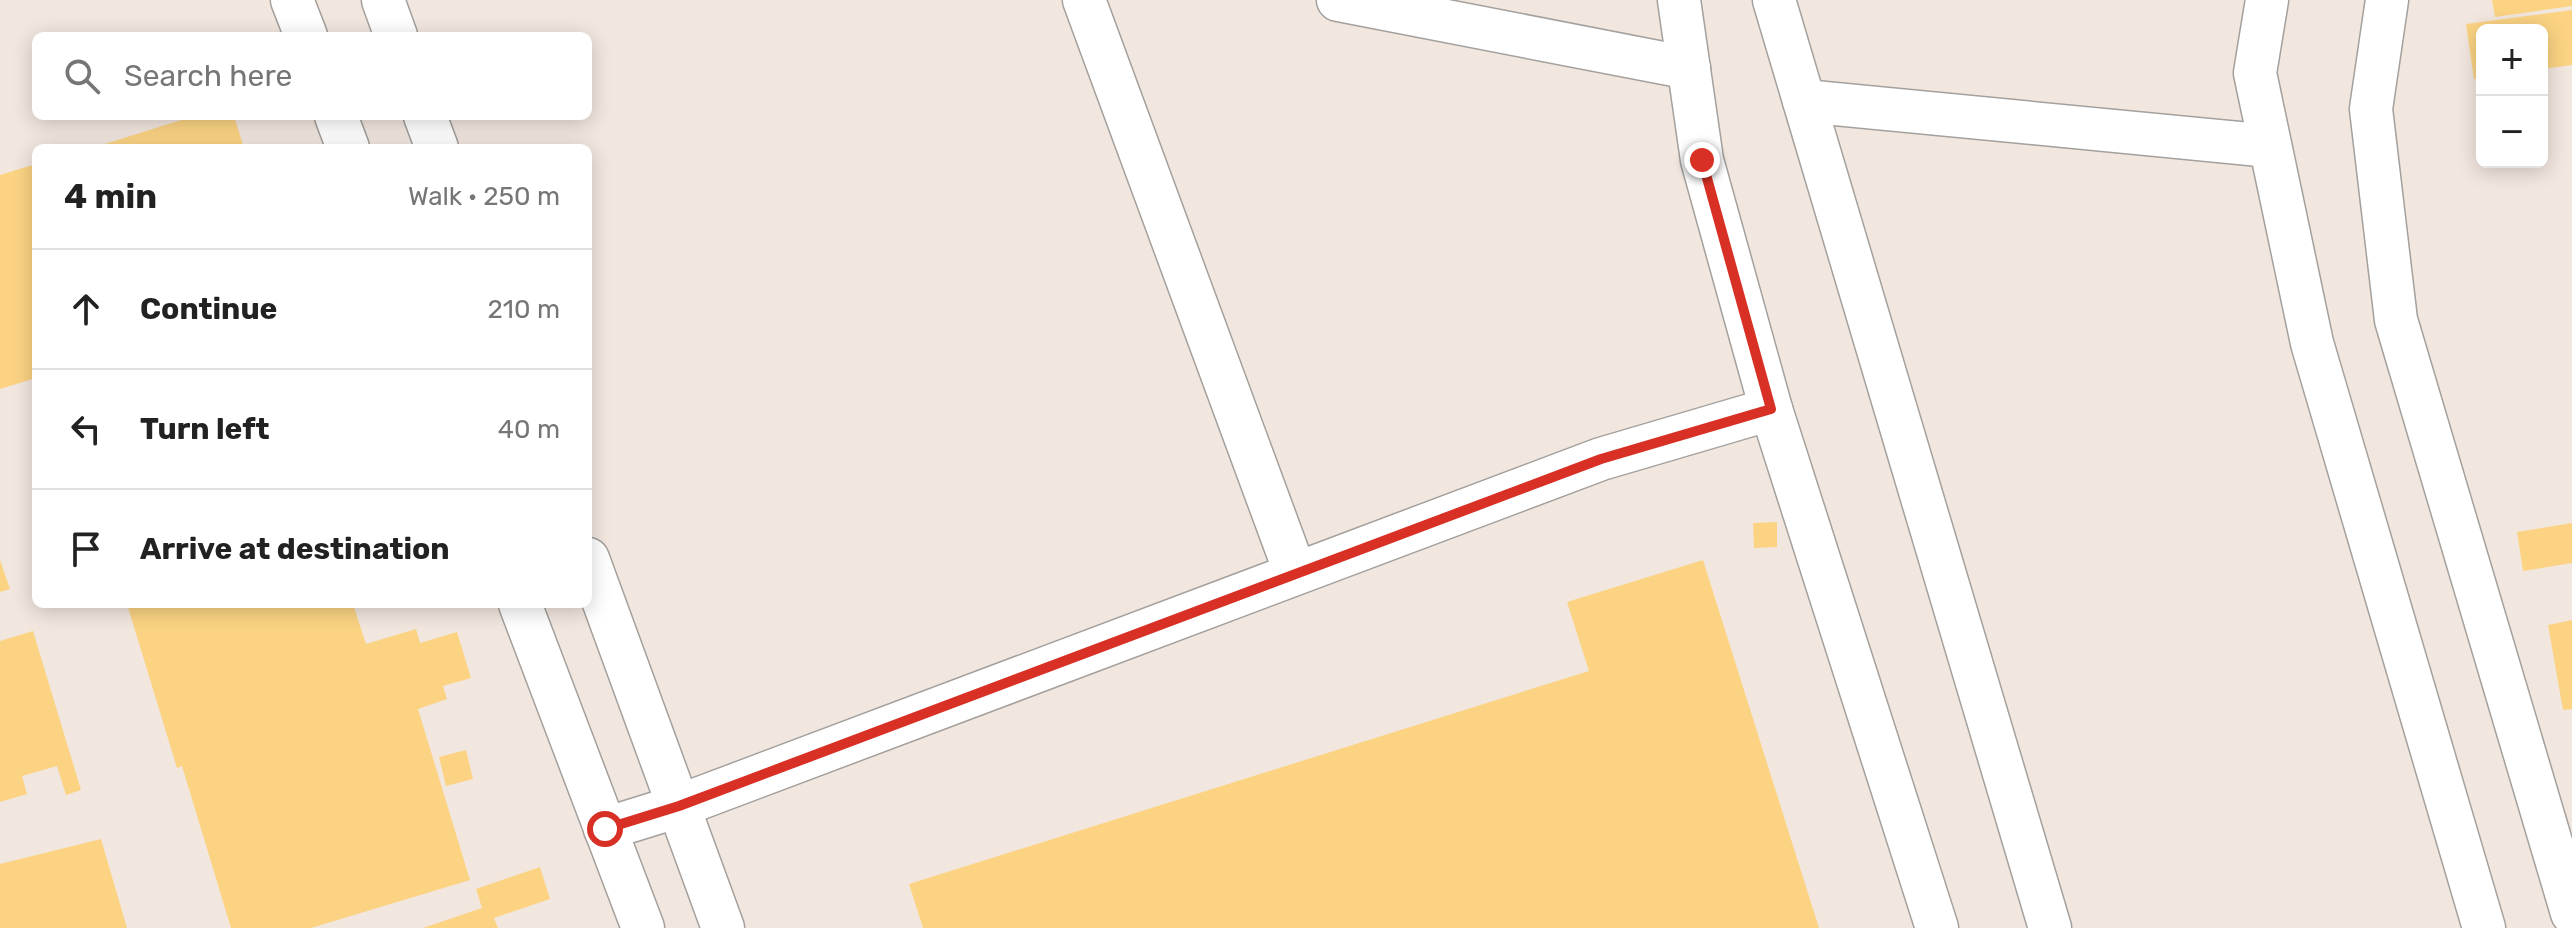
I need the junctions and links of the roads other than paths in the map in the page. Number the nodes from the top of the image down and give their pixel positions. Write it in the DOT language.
graph roads {
  1 [pos="292,0"];
  2 [pos="383,0"];
  3 [pos="1084,0"];
  4 [pos="1338,0"];
  5 [pos="1679,0"];
  6 [pos="1774,0"];
  7 [pos="2267,0"];
  8 [pos="2387,0"];
  9 [pos="304,32"];
  10 [pos="395,32"];
  11 [pos="1689,68"];
  12 [pos="1804,101"];
  13 [pos="338,120"];
  14 [pos="426,120"];
  15 [pos="346,144"];
  16 [pos="436,144"];
  17 [pos="2270,146"];
  18 [pos="1771,409"];
  19 [pos="592,570"];
  20 [pos="1295,572"];
  21 [pos="522,608"];
  22 [pos="679,806"];
  23 [pos="605,829"];
  24 [pos="2572,913"];
  25 [pos="643,928"];
  26 [pos="723,928"];
  27 [pos="1937,928"];
  28 [pos="2050,928"];
  29 [pos="2484,928"];
  1 -- 9 [label="street"];
  2 -- 10 [label="street"];
  3 -- 20 [label="street"];
  4 -- 11 [label="street"];
  5 -- 11 [label="street"];
  6 -- 12 [label="street"];
  7 -- 17 [label="street"];
  8 -- 24 [label="street"];
  11 -- 18 [label="street"];
  12 -- 17 [label="street"];
  12 -- 28 [label="street"];
  13 -- 15 [label="street"];
  14 -- 16 [label="street"];
  17 -- 29 [label="street"];
  18 -- 20 [label="street"];
  18 -- 27 [label="street"];
  19 -- 22 [label="street"];
  20 -- 22 [label="street"];
  21 -- 23 [label="street"];
  22 -- 23 [label="street"];
  22 -- 26 [label="street"];
  23 -- 25 [label="street"];
}
